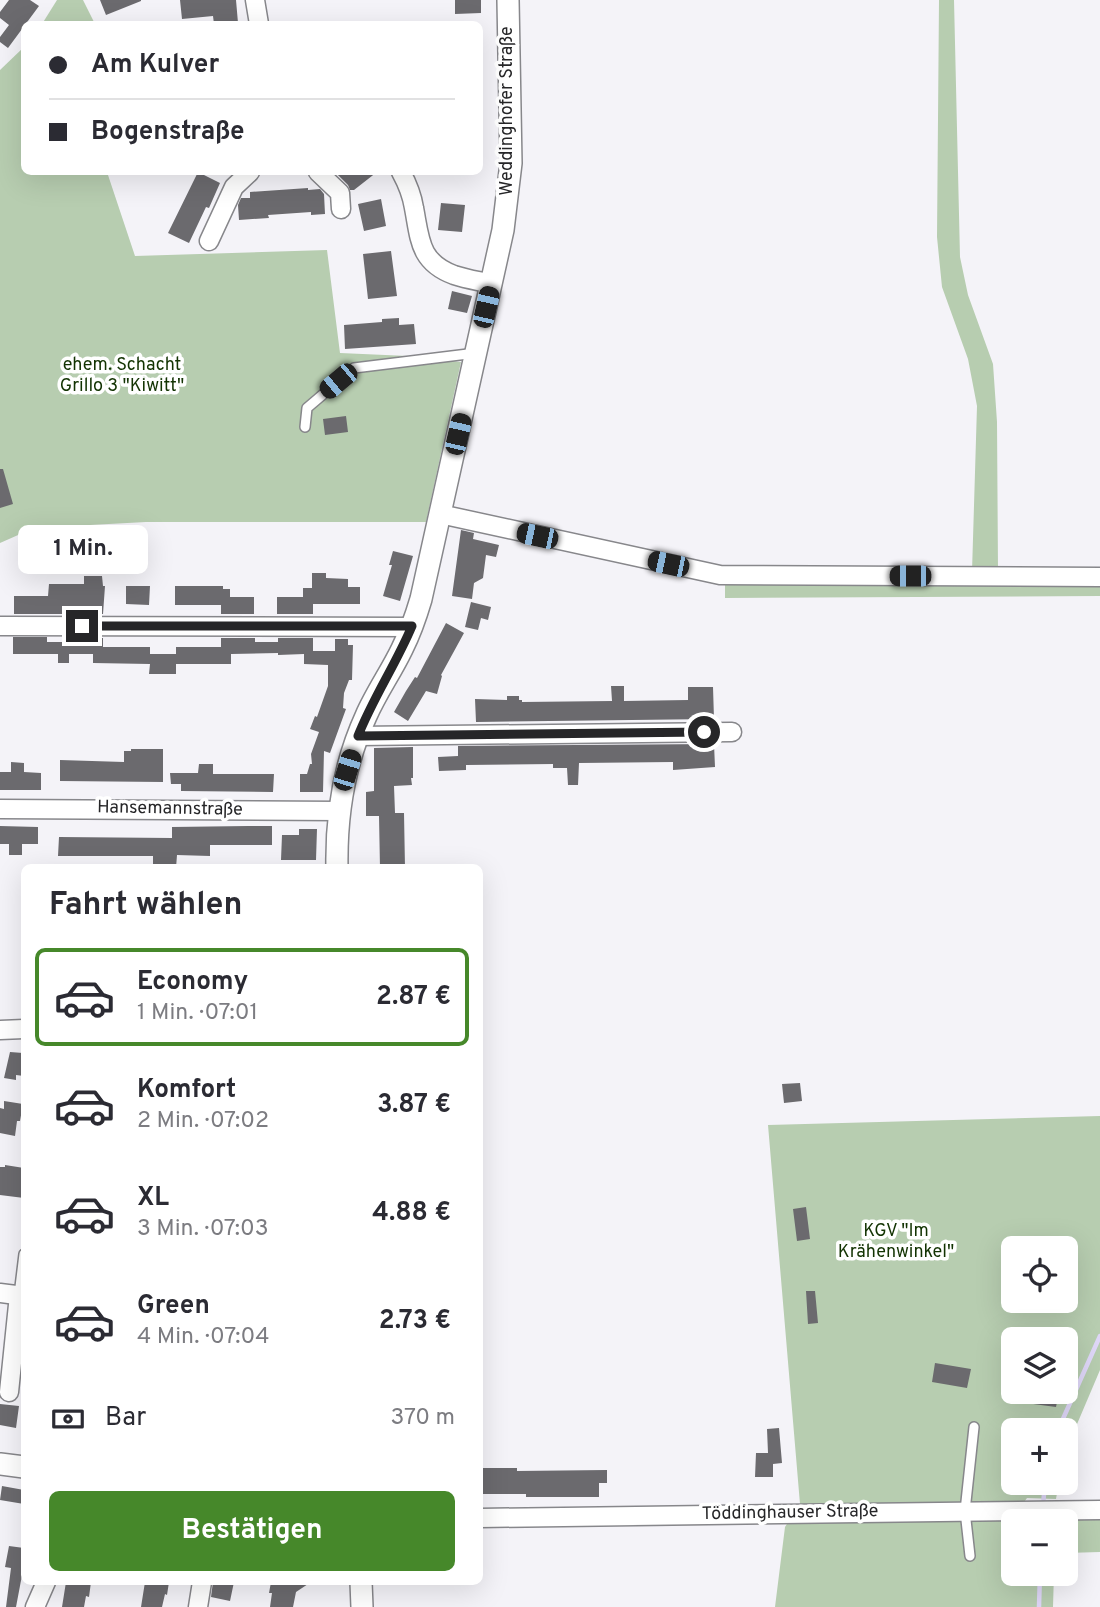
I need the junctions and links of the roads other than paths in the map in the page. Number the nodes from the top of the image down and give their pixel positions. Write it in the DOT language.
graph roads {
  1 [pos="256,0"];
  2 [pos="508,0"];
  3 [pos="259,21"];
  4 [pos="247,175"];
  5 [pos="321,175"];
  6 [pos="402,175"];
  7 [pos="341,209"];
  8 [pos="209,241"];
  9 [pos="492,284"];
  10 [pos="476,353"];
  11 [pos="305,427"];
  12 [pos="440,514"];
  13 [pos="1100,577"];
  14 [pos="0,626"];
  15 [pos="412,626"];
  16 [pos="732,732"];
  17 [pos="358,736"];
  18 [pos="0,808"];
  19 [pos="340,811"];
  20 [pos="337,864"];
  21 [pos="21,1029"];
  22 [pos="0,1030"];
  23 [pos="0,1293"];
  24 [pos="21,1295"];
  25 [pos="21,1304"];
  26 [pos="11,1392"];
  27 [pos="974,1427"];
  28 [pos="0,1464"];
  29 [pos="21,1467"];
  30 [pos="1100,1510"];
  31 [pos="965,1511"];
  32 [pos="483,1518"];
  33 [pos="970,1556"];
  34 [pos="45,1585"];
  35 [pos="202,1585"];
  36 [pos="361,1585"];
  37 [pos="35,1607"];
  38 [pos="198,1607"];
  39 [pos="362,1607"];
  1 -- 3 [label="street"];
  2 -- 9 [label="street, Weddinghofer Straße"];
  4 -- 8 [label="street"];
  5 -- 7 [label="street"];
  6 -- 9 [label="street"];
  9 -- 10 [label="street, Weddinghofer Straße"];
  10 -- 11 [label="lane"];
  10 -- 12 [label="street, Weddinghofer Straße"];
  12 -- 13 [label="street"];
  12 -- 15 [label="street, Weddinghofer Straße"];
  14 -- 15 [label="street"];
  15 -- 17 [label="street, Weddinghofer Straße"];
  16 -- 17 [label="street"];
  17 -- 19 [label="street, Weddinghofer Straße"];
  18 -- 19 [label="street, Hansemannstraße"];
  19 -- 20 [label="street, Weddinghofer Straße"];
  21 -- 22 [label="street"];
  23 -- 24 [label="street"];
  25 -- 26 [label="street"];
  27 -- 31 [label="lane"];
  28 -- 29 [label="street"];
  30 -- 31 [label="street, Töddinghauser Straße"];
  31 -- 32 [label="street, Töddinghauser Straße"];
  31 -- 33 [label="lane"];
  34 -- 37 [label="street"];
  35 -- 38 [label="street"];
  36 -- 39 [label="street"];
}
